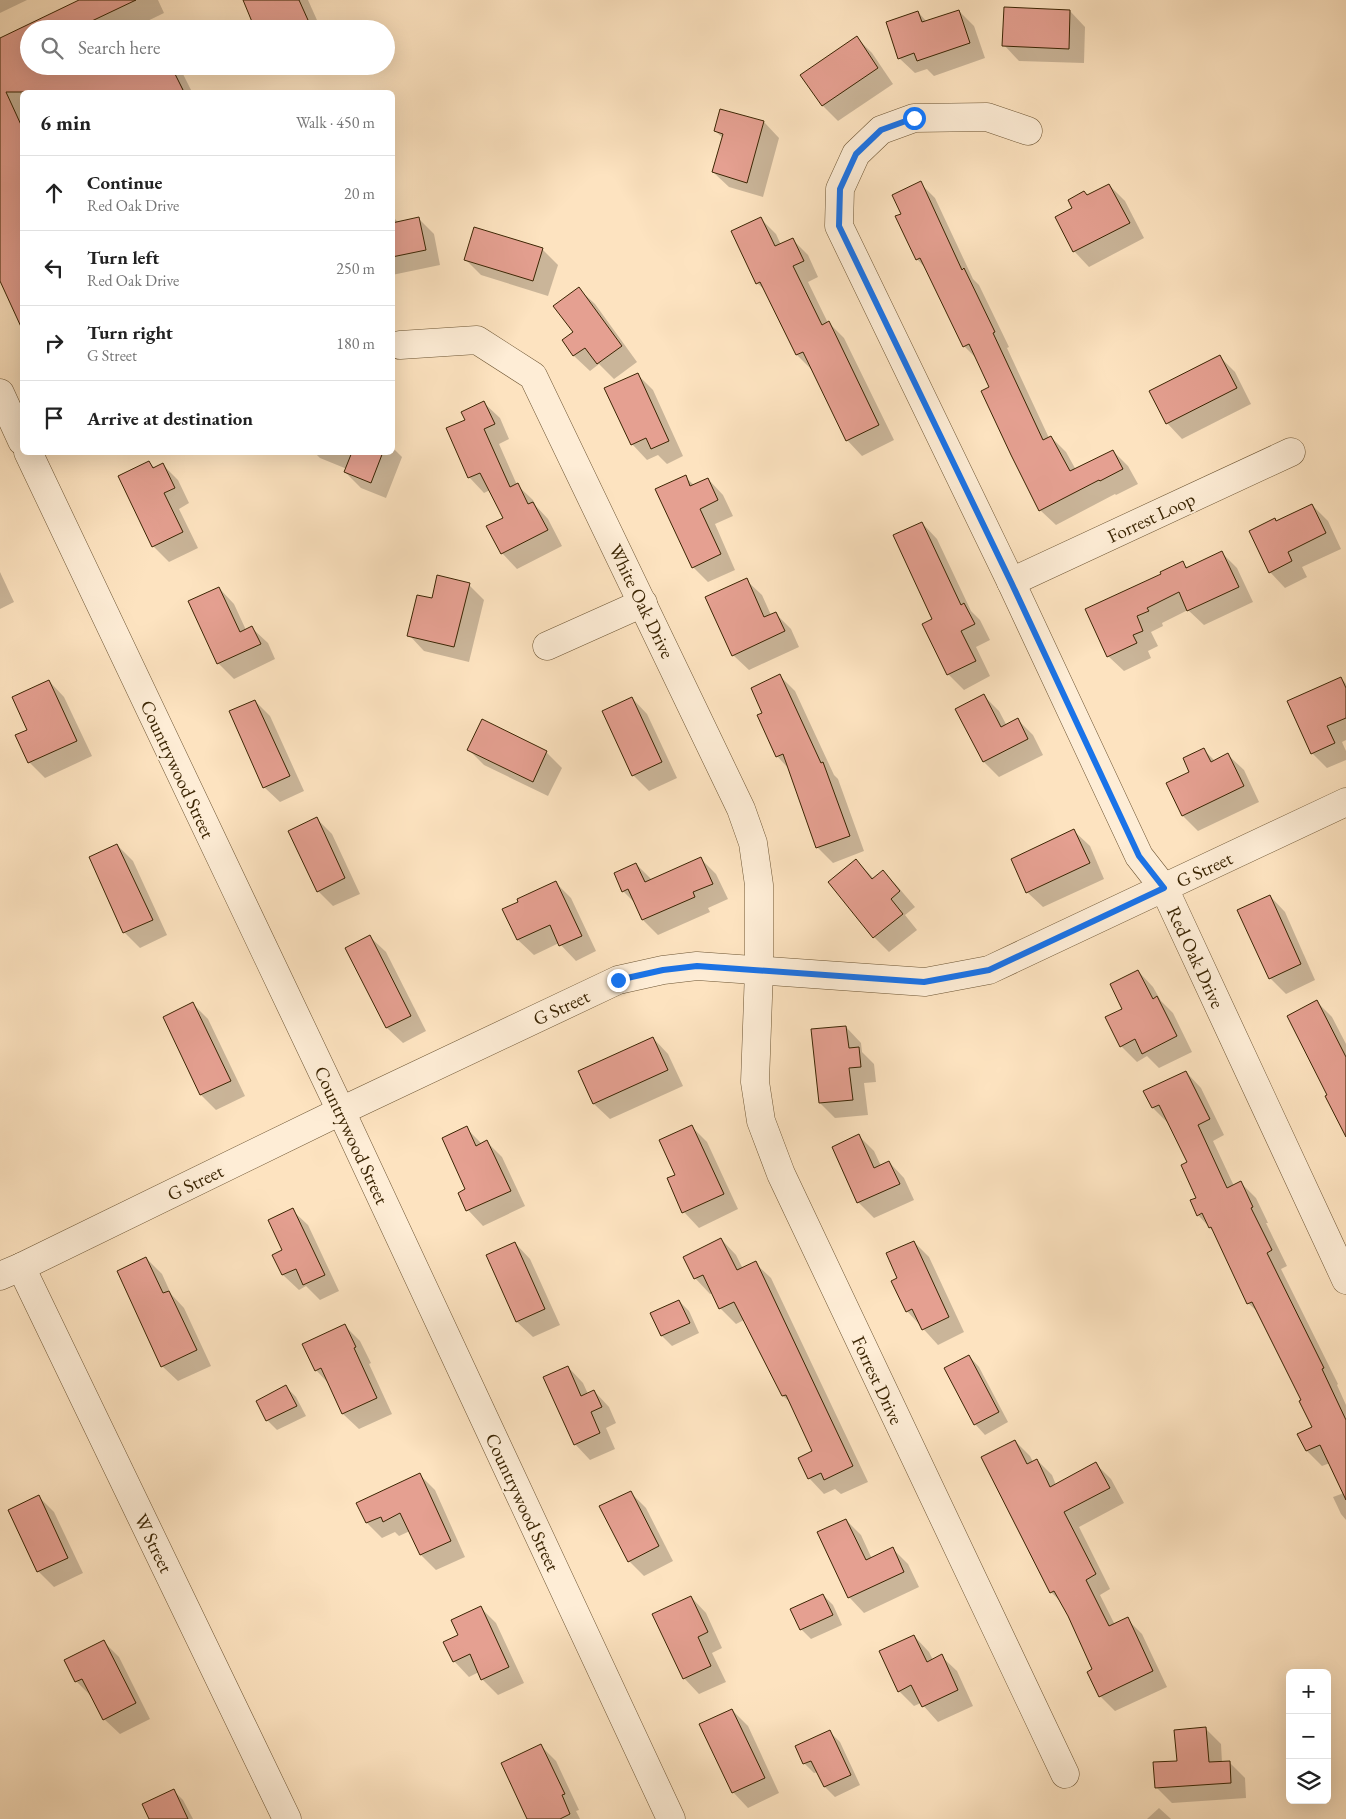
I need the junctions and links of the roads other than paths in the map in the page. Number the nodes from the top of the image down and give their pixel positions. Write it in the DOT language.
graph roads {
  1 [pos="1028,131"];
  2 [pos="400,344"];
  3 [pos="0,393"];
  4 [pos="20,437"];
  5 [pos="1291,452"];
  6 [pos="29,455"];
  7 [pos="1011,582"];
  8 [pos="643,603"];
  9 [pos="547,646"];
  10 [pos="1346,802"];
  11 [pos="1164,888"];
  12 [pos="759,970"];
  13 [pos="341,1111"];
  14 [pos="11,1272"];
  15 [pos="1346,1280"];
  16 [pos="1065,1774"];
  17 [pos="287,1819"];
  18 [pos="671,1819"];
  1 -- 7 [label="street, Red Oak Drive"];
  2 -- 8 [label="street, White Oak Drive"];
  3 -- 4 [label="street"];
  5 -- 7 [label="street, Forrest Loop"];
  6 -- 13 [label="street, Countrywood Street"];
  7 -- 11 [label="street, Red Oak Drive"];
  8 -- 9 [label="street"];
  8 -- 12 [label="street, White Oak Drive"];
  10 -- 11 [label="street, G Street"];
  11 -- 12 [label="street, G Street"];
  11 -- 15 [label="street, Red Oak Drive"];
  12 -- 13 [label="street, G Street"];
  12 -- 16 [label="street, Forrest Drive"];
  13 -- 14 [label="street, G Street"];
  13 -- 18 [label="street, Countrywood Street"];
  14 -- 17 [label="street, W Street"];
}
